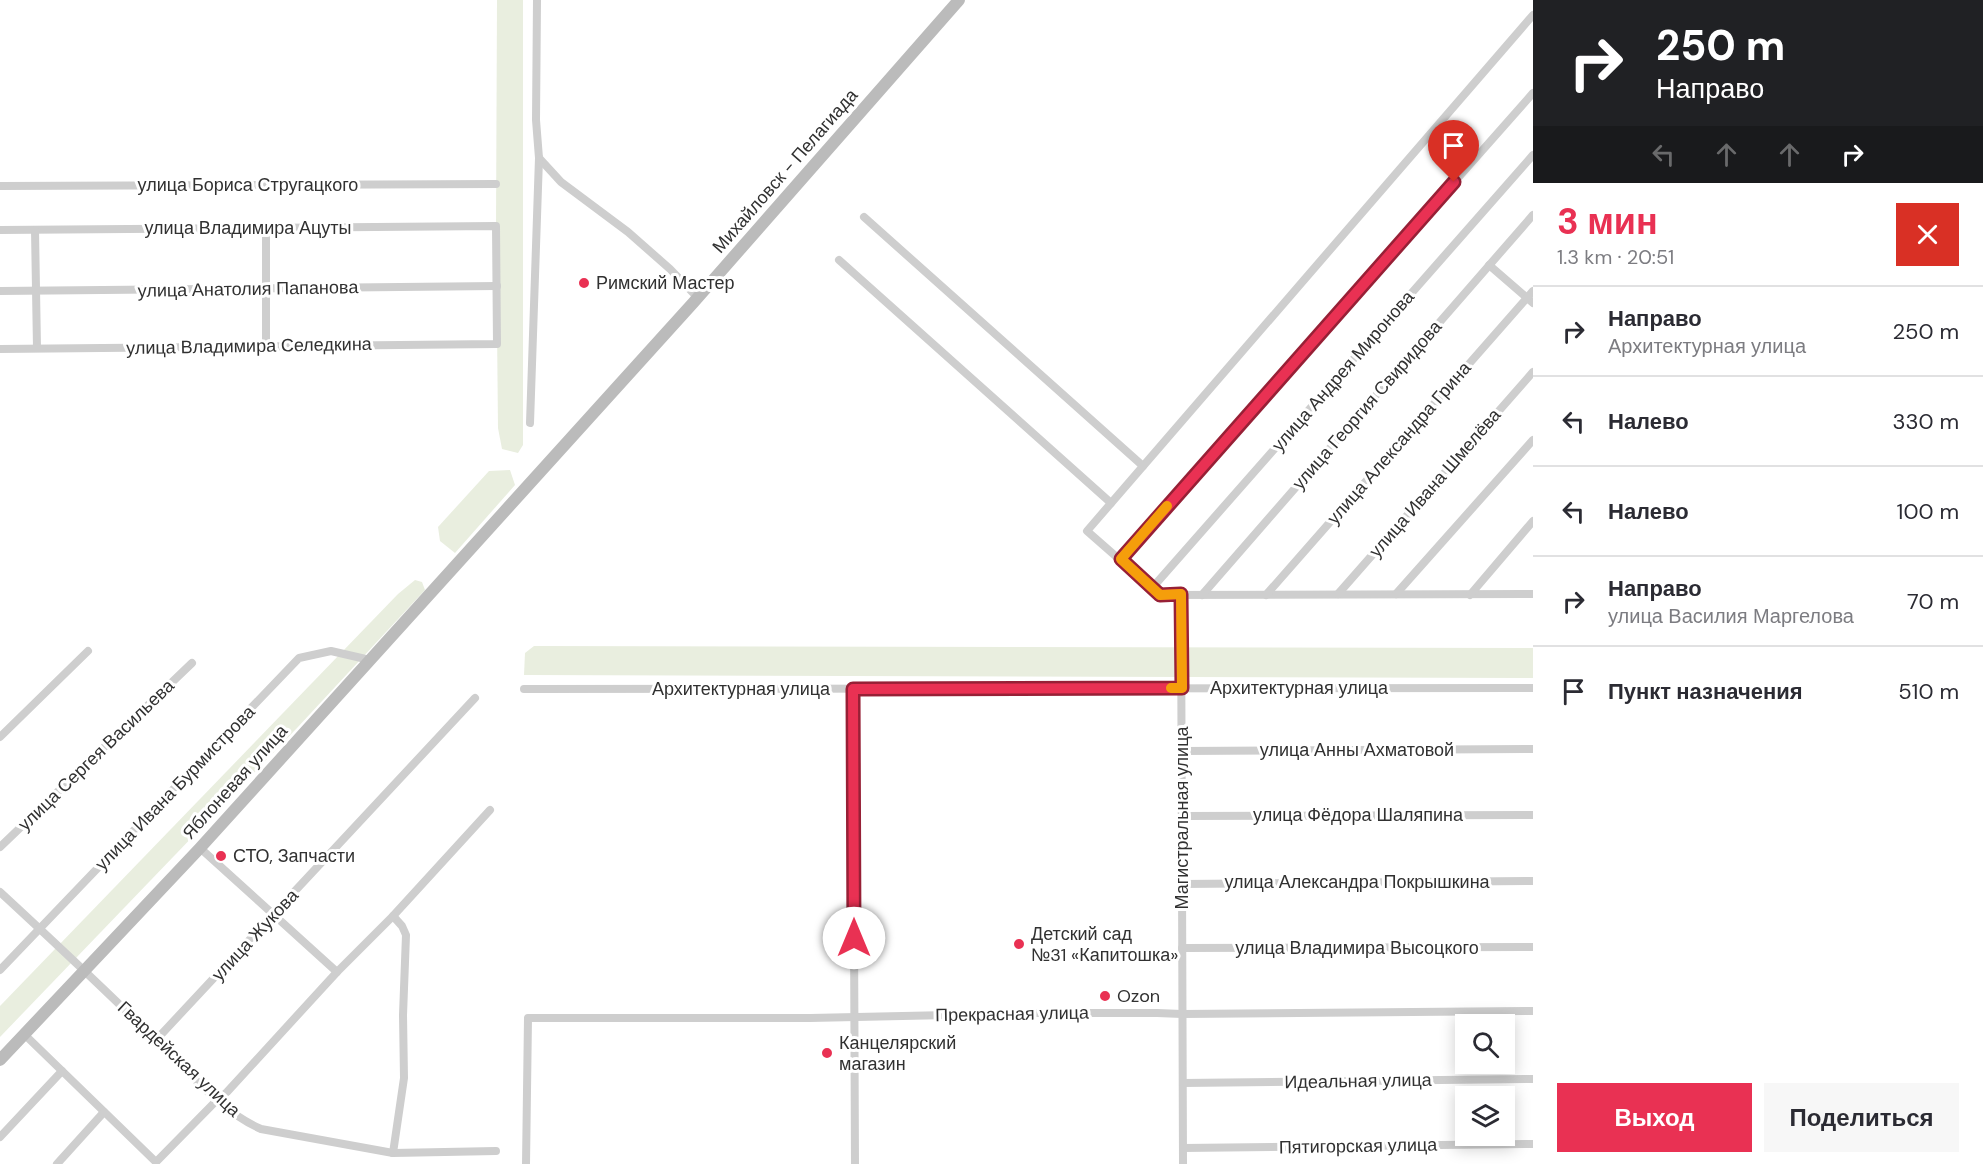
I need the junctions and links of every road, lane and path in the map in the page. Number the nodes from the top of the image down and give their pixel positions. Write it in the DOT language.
graph roads {
  1 [pos="537,0"];
  2 [pos="959,0"];
  3 [pos="1533,15"];
  4 [pos="1533,93"];
  5 [pos="1533,155"];
  6 [pos="539,158"];
  7 [pos="496,184"];
  8 [pos="0,186"];
  9 [pos="1533,215"];
  10 [pos="864,217"];
  11 [pos="266,228"];
  12 [pos="0,230"];
  13 [pos="34,230"];
  14 [pos="839,260"];
  15 [pos="1489,265"];
  16 [pos="497,286"];
  17 [pos="266,289"];
  18 [pos="0,291"];
  19 [pos="35,291"];
  20 [pos="1531,297"];
  21 [pos="698,298"];
  22 [pos="266,346"];
  23 [pos="37,348"];
  24 [pos="0,349"];
  25 [pos="1533,372"];
  26 [pos="530,423"];
  27 [pos="1533,440"];
  28 [pos="1143,466"];
  29 [pos="1111,503"];
  30 [pos="1533,521"];
  31 [pos="493,524"];
  32 [pos="1121,559"];
  33 [pos="1153,587"];
  34 [pos="1181,594"];
  35 [pos="1338,594"];
  36 [pos="1396,594"];
  37 [pos="1533,594"];
  38 [pos="1202,595"];
  39 [pos="1266,595"];
  40 [pos="1470,595"];
  41 [pos="88,651"];
  42 [pos="370,660"];
  43 [pos="192,663"];
  44 [pos="1182,688"];
  45 [pos="1533,688"];
  46 [pos="524,689"];
  47 [pos="853,689"];
  48 [pos="475,698"];
  49 [pos="0,737"];
  50 [pos="1533,749"];
  51 [pos="1182,751"];
  52 [pos="490,810"];
  53 [pos="1533,815"];
  54 [pos="1182,816"];
  55 [pos="0,847"];
  56 [pos="200,848"];
  57 [pos="1533,881"];
  58 [pos="1182,884"];
  59 [pos="0,892"];
  60 [pos="273,915"];
  61 [pos="393,916"];
  62 [pos="40,929"];
  63 [pos="1533,947"];
  64 [pos="1182,948"];
  65 [pos="0,970"];
  66 [pos="85,970"];
  67 [pos="337,972"];
  68 [pos="1533,1011"];
  69 [pos="1182,1014"];
  70 [pos="854,1017"];
  71 [pos="25,1035"];
  72 [pos="156,1040"];
  73 [pos="0,1060"];
  74 [pos="62,1071"];
  75 [pos="1533,1079"];
  76 [pos="1183,1083"];
  77 [pos="217,1100"];
  78 [pos="104,1112"];
  79 [pos="0,1137"];
  80 [pos="1533,1144"];
  81 [pos="1183,1148"];
  82 [pos="496,1151"];
  83 [pos="393,1153"];
  84 [pos="57,1164"];
  85 [pos="526,1164"];
  86 [pos="855,1164"];
  87 [pos="1183,1164"];
  1 -- 6 [label="street"];
  2 -- 21 [label="street, Михайловск - Пелагиада"];
  3 -- 28 [label="street"];
  4 -- 32 [label="street"];
  5 -- 33 [label="street, улица Андрея Миронова"];
  6 -- 21 [label="street"];
  6 -- 26 [label="street"];
  7 -- 8 [label="street, улица Бориса Стругацкого"];
  9 -- 15 [label="street, улица Георгия Свиридова"];
  10 -- 28 [label="street"];
  11 -- 13 [label="street, улица Владимира Ацуты"];
  11 -- 16 [label="street, улица Владимира Ацуты"];
  11 -- 17 [label="street"];
  12 -- 13 [label="street, улица Владимира Ацуты"];
  13 -- 19 [label="street"];
  14 -- 29 [label="street"];
  15 -- 20 [label="street"];
  15 -- 38 [label="street, улица Георгия Свиридова"];
  16 -- 17 [label="street, улица Анатолия Папанова"];
  16 -- 22 [label="street, улица Владимира Селедкина"];
  17 -- 19 [label="street, улица Анатолия Папанова"];
  17 -- 22 [label="street"];
  18 -- 19 [label="street, улица Анатолия Папанова"];
  19 -- 23 [label="street"];
  20 -- 39 [label="street, улица Александра Грина"];
  21 -- 31 [label="street, Михайловск - Пелагиада"];
  22 -- 23 [label="street, улица Владимира Селедкина"];
  23 -- 24 [label="street, улица Владимира Селедкина"];
  25 -- 35 [label="street, улица Ивана Шмелёва"];
  27 -- 36 [label="street"];
  28 -- 29 [label="street"];
  29 -- 32 [label="street"];
  30 -- 40 [label="street"];
  31 -- 42 [label="street, Яблоневая улица"];
  32 -- 33 [label="street"];
  33 -- 34 [label="street"];
  34 -- 38 [label="street"];
  34 -- 44 [label="street, Магистральная улица"];
  35 -- 36 [label="street"];
  35 -- 39 [label="street"];
  36 -- 40 [label="street"];
  37 -- 40 [label="street"];
  38 -- 39 [label="street"];
  41 -- 49 [label="street"];
  42 -- 56 [label="street, Яблоневая улица"];
  42 -- 62 [label="street, улица Ивана Бурмистрова"];
  43 -- 55 [label="street, улица Сергея Васильева"];
  44 -- 45 [label="street, Архитектурная улица"];
  44 -- 47 [label="street, Архитектурная улица"];
  44 -- 51 [label="street, Магистральная улица"];
  46 -- 47 [label="street, Архитектурная улица"];
  47 -- 70 [label="street"];
  48 -- 60 [label="street, улица Жукова"];
  50 -- 51 [label="street, улица Анны Ахматовой"];
  51 -- 54 [label="street, Магистральная улица"];
  52 -- 61 [label="street"];
  53 -- 54 [label="street, улица Фёдора Шаляпина"];
  54 -- 58 [label="street, Магистральная улица"];
  56 -- 60 [label="street"];
  56 -- 66 [label="street, Яблоневая улица"];
  57 -- 58 [label="street, улица Александра Покрышкина"];
  58 -- 64 [label="street, Магистральная улица"];
  59 -- 62 [label="street, Гвардейская улица"];
  60 -- 67 [label="street"];
  60 -- 72 [label="street, улица Жукова"];
  61 -- 67 [label="street"];
  61 -- 83 [label="street"];
  62 -- 65 [label="street, улица Ивана Бурмистрова"];
  62 -- 66 [label="street, Гвардейская улица"];
  63 -- 64 [label="street, улица Владимира Высоцкого"];
  64 -- 69 [label="street, Магистральная улица"];
  66 -- 71 [label="street, Яблоневая улица"];
  66 -- 72 [label="street, Гвардейская улица"];
  67 -- 77 [label="street"];
  68 -- 69 [label="street, Прекрасная улица"];
  69 -- 70 [label="street, Прекрасная улица"];
  69 -- 76 [label="street, Магистральная улица"];
  70 -- 85 [label="street, Прекрасная улица"];
  70 -- 86 [label="street"];
  71 -- 73 [label="street, Яблоневая улица"];
  71 -- 74 [label="street"];
  72 -- 77 [label="street, Гвардейская улица"];
  74 -- 78 [label="street"];
  74 -- 79 [label="street"];
  75 -- 76 [label="street, Идеальная улица"];
  76 -- 81 [label="street, Магистральная улица"];
  77 -- 78 [label="street"];
  77 -- 83 [label="street, Гвардейская улица"];
  78 -- 84 [label="street"];
  80 -- 81 [label="street, Пятигорская улица"];
  81 -- 87 [label="street, Магистральная улица"];
  82 -- 83 [label="street, Гвардейская улица"];
}
